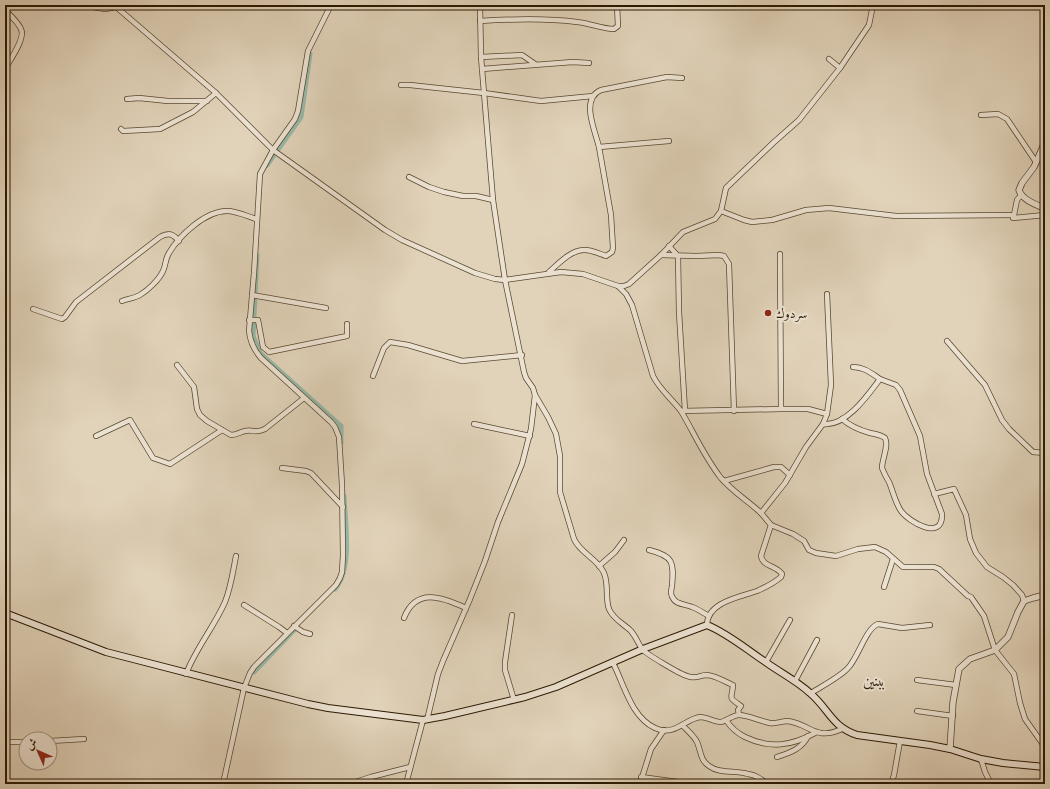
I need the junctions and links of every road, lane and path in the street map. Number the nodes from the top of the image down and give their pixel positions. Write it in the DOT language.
graph roads {
  1 [pos="81,5"];
  2 [pos="331,5"];
  3 [pos="480,5"];
  4 [pos="617,5"];
  5 [pos="873,5"];
  6 [pos="115,6"];
  7 [pos="5,10"];
  8 [pos="480,22"];
  9 [pos="481,57"];
  10 [pos="829,59"];
  11 [pos="589,63"];
  12 [pos="535,64"];
  13 [pos="482,68"];
  14 [pos="840,68"];
  15 [pos="5,69"];
  16 [pos="682,78"];
  17 [pos="401,85"];
  18 [pos="216,93"];
  19 [pos="484,93"];
  20 [pos="593,96"];
  21 [pos="127,99"];
  22 [pos="206,101"];
  23 [pos="981,115"];
  24 [pos="121,129"];
  25 [pos="669,141"];
  26 [pos="1045,142"];
  27 [pos="599,147"];
  28 [pos="273,150"];
  29 [pos="1036,162"];
  30 [pos="409,178"];
  31 [pos="1021,195"];
  32 [pos="493,200"];
  33 [pos="1045,209"];
  34 [pos="721,211"];
  35 [pos="1045,215"];
  36 [pos="1013,218"];
  37 [pos="256,219"];
  38 [pos="178,241"];
  39 [pos="669,246"];
  40 [pos="780,254"];
  41 [pos="660,255"];
  42 [pos="678,256"];
  43 [pos="549,272"];
  44 [pos="505,280"];
  45 [pos="618,286"];
  46 [pos="827,294"];
  47 [pos="252,295"];
  48 [pos="122,301"];
  49 [pos="326,308"];
  50 [pos="33,309"];
  51 [pos="249,320"];
  52 [pos="347,324"];
  53 [pos="947,341"];
  54 [pos="522,355"];
  55 [pos="177,365"];
  56 [pos="853,367"];
  57 [pos="374,376"];
  58 [pos="880,379"];
  59 [pos="535,395"];
  60 [pos="304,398"];
  61 [pos="781,409"];
  62 [pos="734,410"];
  63 [pos="683,411"];
  64 [pos="827,414"];
  65 [pos="842,419"];
  66 [pos="474,424"];
  67 [pos="823,424"];
  68 [pos="222,430"];
  69 [pos="96,436"];
  70 [pos="530,436"];
  71 [pos="1045,454"];
  72 [pos="282,468"];
  73 [pos="790,475"];
  74 [pos="724,481"];
  75 [pos="934,494"];
  76 [pos="343,507"];
  77 [pos="761,513"];
  78 [pos="771,525"];
  79 [pos="624,540"];
  80 [pos="649,550"];
  81 [pos="236,556"];
  82 [pos="893,559"];
  83 [pos="599,566"];
  84 [pos="884,587"];
  85 [pos="1045,595"];
  86 [pos="1024,601"];
  87 [pos="244,605"];
  88 [pos="466,608"];
  89 [pos="5,613"];
  90 [pos="512,615"];
  91 [pos="709,616"];
  92 [pos="404,618"];
  93 [pos="790,620"];
  94 [pos="707,625"];
  95 [pos="930,625"];
  96 [pos="294,626"];
  97 [pos="287,633"];
  98 [pos="310,634"];
  99 [pos="817,640"];
  100 [pos="643,650"];
  101 [pos="995,650"];
  102 [pos="766,662"];
  103 [pos="613,663"];
  104 [pos="186,674"];
  105 [pos="917,680"];
  106 [pos="795,681"];
  107 [pos="956,685"];
  108 [pos="244,688"];
  109 [pos="811,693"];
  110 [pos="514,700"];
  111 [pos="917,711"];
  112 [pos="739,714"];
  113 [pos="953,716"];
  114 [pos="425,720"];
  115 [pos="726,720"];
  116 [pos="683,726"];
  117 [pos="842,729"];
  118 [pos="664,730"];
  119 [pos="815,733"];
  120 [pos="808,736"];
  121 [pos="84,739"];
  122 [pos="58,741"];
  123 [pos="900,741"];
  124 [pos="5,742"];
  125 [pos="18,742"];
  126 [pos="1045,747"];
  127 [pos="950,749"];
  128 [pos="777,757"];
  129 [pos="981,759"];
  130 [pos="410,767"];
  131 [pos="1045,768"];
  132 [pos="641,777"];
  133 [pos="678,782"];
  134 [pos="223,784"];
  135 [pos="349,784"];
  136 [pos="406,784"];
  137 [pos="640,784"];
  138 [pos="767,784"];
  139 [pos="891,784"];
  140 [pos="991,784"];
  1 -- 6 [label="street"];
  2 -- 28 [label="street"];
  3 -- 8 [label="street"];
  4 -- 8 [label="street"];
  5 -- 14 [label="street"];
  6 -- 18 [label="street"];
  7 -- 15 [label="street"];
  8 -- 9 [label="street"];
  9 -- 12 [label="street"];
  9 -- 13 [label="street"];
  10 -- 14 [label="street"];
  11 -- 12 [label="street"];
  12 -- 13 [label="street"];
  13 -- 19 [label="street"];
  14 -- 34 [label="street"];
  16 -- 20 [label="street"];
  17 -- 19 [label="street"];
  18 -- 22 [label="street"];
  18 -- 28 [label="street"];
  19 -- 20 [label="street"];
  19 -- 32 [label="street"];
  20 -- 27 [label="street"];
  21 -- 22 [label="street"];
  22 -- 24 [label="street"];
  23 -- 29 [label="street"];
  25 -- 27 [label="street"];
  26 -- 29 [label="street"];
  27 -- 43 [label="street"];
  28 -- 37 [label="street"];
  28 -- 44 [label="street"];
  29 -- 31 [label="street"];
  30 -- 32 [label="street"];
  31 -- 33 [label="street"];
  31 -- 34 [label="street"];
  32 -- 44 [label="street"];
  34 -- 39 [label="street"];
  35 -- 36 [label="street"];
  37 -- 38 [label="street"];
  37 -- 47 [label="street"];
  38 -- 48 [label="street"];
  38 -- 50 [label="street"];
  39 -- 41 [label="street"];
  39 -- 42 [label="street"];
  40 -- 61 [label="street"];
  41 -- 42 [label="street"];
  41 -- 45 [label="street"];
  42 -- 62 [label="street"];
  42 -- 63 [label="street"];
  43 -- 44 [label="street"];
  43 -- 45 [label="street"];
  44 -- 54 [label="street"];
  45 -- 63 [label="street"];
  46 -- 64 [label="street"];
  47 -- 49 [label="street"];
  47 -- 51 [label="street"];
  51 -- 52 [label="street"];
  51 -- 60 [label="street"];
  53 -- 71 [label="street"];
  54 -- 57 [label="street"];
  54 -- 59 [label="street"];
  55 -- 68 [label="street"];
  56 -- 58 [label="street"];
  58 -- 65 [label="street"];
  58 -- 75 [label="street"];
  59 -- 70 [label="street"];
  59 -- 83 [label="street"];
  60 -- 68 [label="street"];
  60 -- 76 [label="street"];
  61 -- 62 [label="street"];
  61 -- 64 [label="street"];
  62 -- 63 [label="street"];
  63 -- 74 [label="street"];
  64 -- 67 [label="street"];
  65 -- 67 [label="street"];
  65 -- 75 [label="street"];
  66 -- 70 [label="street"];
  67 -- 73 [label="street"];
  68 -- 69 [label="street"];
  70 -- 88 [label="street"];
  72 -- 76 [label="street"];
  73 -- 74 [label="street"];
  73 -- 77 [label="street"];
  74 -- 77 [label="street"];
  75 -- 86 [label="street"];
  76 -- 96 [label="street"];
  77 -- 78 [label="street"];
  78 -- 82 [label="street"];
  78 -- 91 [label="street"];
  79 -- 83 [label="street"];
  80 -- 91 [label="street"];
  81 -- 104 [label="street"];
  82 -- 84 [label="street"];
  82 -- 101 [label="street"];
  83 -- 100 [label="street"];
  85 -- 86 [label="street"];
  86 -- 101 [label="street"];
  87 -- 97 [label="street"];
  88 -- 92 [label="street"];
  88 -- 114 [label="street"];
  89 -- 104 [label="main road"];
  90 -- 110 [label="street"];
  91 -- 94 [label="street"];
  93 -- 102 [label="street"];
  94 -- 100 [label="main road"];
  94 -- 102 [label="main road"];
  95 -- 109 [label="street"];
  96 -- 97 [label="street"];
  96 -- 98 [label="street"];
  97 -- 108 [label="street"];
  99 -- 106 [label="street"];
  100 -- 103 [label="main road"];
  100 -- 112 [label="street"];
  101 -- 107 [label="street"];
  101 -- 126 [label="street"];
  102 -- 106 [label="main road"];
  103 -- 110 [label="main road"];
  103 -- 118 [label="street"];
  104 -- 108 [label="main road"];
  105 -- 107 [label="street"];
  106 -- 109 [label="main road"];
  107 -- 113 [label="street"];
  108 -- 114 [label="main road"];
  108 -- 134 [label="street"];
  109 -- 117 [label="main road"];
  110 -- 114 [label="main road"];
  111 -- 113 [label="street"];
  112 -- 115 [label="street"];
  112 -- 119 [label="street"];
  113 -- 127 [label="street"];
  114 -- 130 [label="street"];
  115 -- 116 [label="street"];
  115 -- 120 [label="street"];
  116 -- 118 [label="street"];
  116 -- 138 [label="street"];
  117 -- 119 [label="street"];
  117 -- 123 [label="main road"];
  118 -- 132 [label="street"];
  119 -- 120 [label="street"];
  120 -- 128 [label="street"];
  121 -- 122 [label="street"];
  123 -- 127 [label="main road"];
  123 -- 139 [label="street"];
  124 -- 125 [label="street"];
  127 -- 129 [label="main road"];
  129 -- 131 [label="main road"];
  129 -- 140 [label="street"];
  130 -- 135 [label="street"];
  130 -- 136 [label="street"];
  132 -- 133 [label="street"];
  132 -- 137 [label="street"];
}
